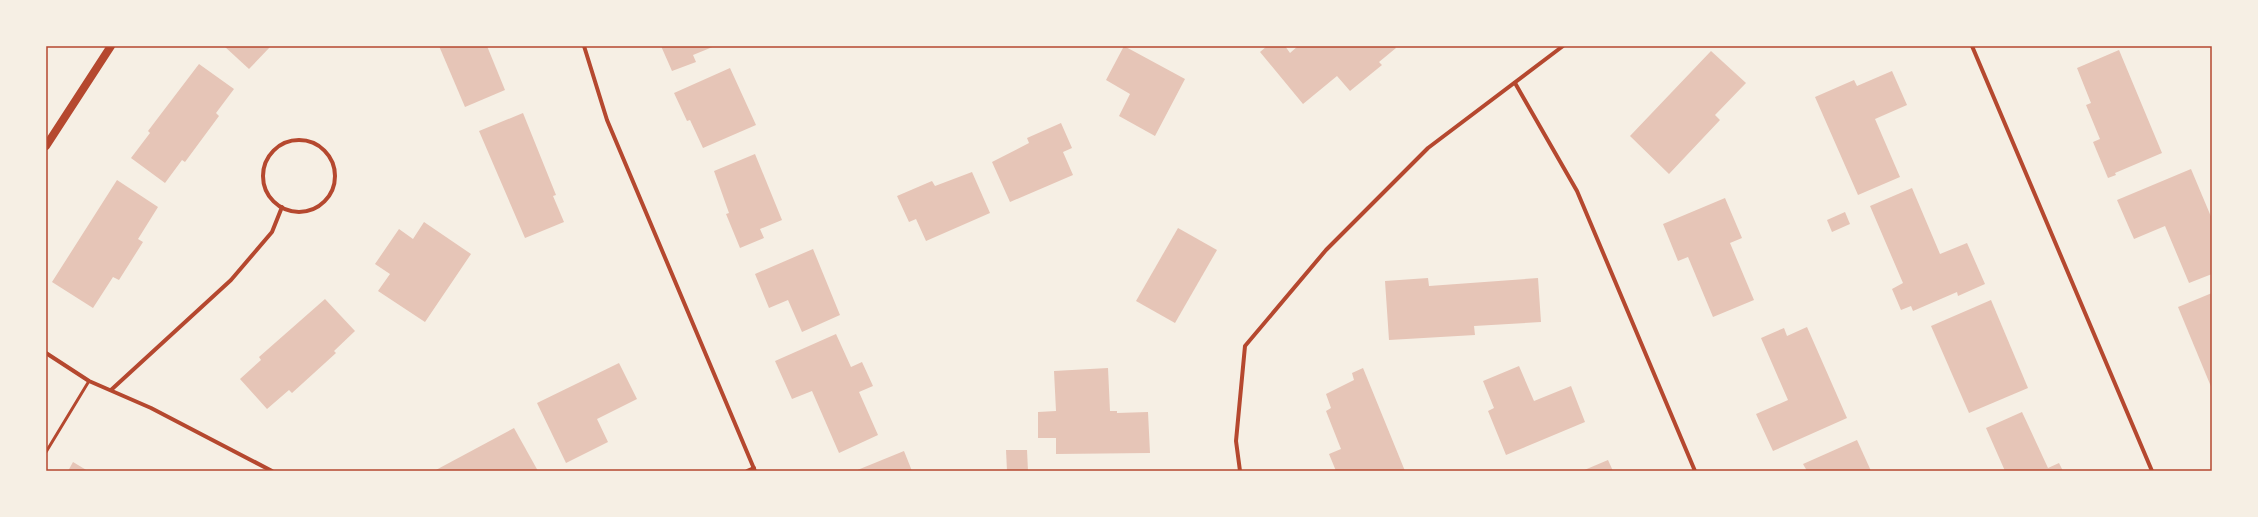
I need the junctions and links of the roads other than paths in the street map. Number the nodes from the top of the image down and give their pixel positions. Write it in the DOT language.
graph roads {
  1 [pos="111,46"];
  2 [pos="584,46"];
  3 [pos="1563,46"];
  4 [pos="1972,46"];
  5 [pos="1515,83"];
  6 [pos="46,146"];
  7 [pos="282,207"];
  8 [pos="46,354"];
  9 [pos="88,381"];
  10 [pos="111,390"];
  11 [pos="46,452"];
  12 [pos="755,470"];
  13 [pos="272,471"];
  14 [pos="748,471"];
  15 [pos="1240,471"];
  16 [pos="1695,471"];
  17 [pos="2152,471"];
  1 -- 6 [label="main road"];
  2 -- 12 [label="street"];
  3 -- 5 [label="street"];
  4 -- 17 [label="street"];
  5 -- 15 [label="street"];
  5 -- 16 [label="street"];
  7 -- 7 [label="street"];
  7 -- 10 [label="street"];
  8 -- 9 [label="street"];
  9 -- 10 [label="street"];
  9 -- 11 [label="lane"];
  10 -- 13 [label="street"];
  12 -- 14 [label="street"];
}
